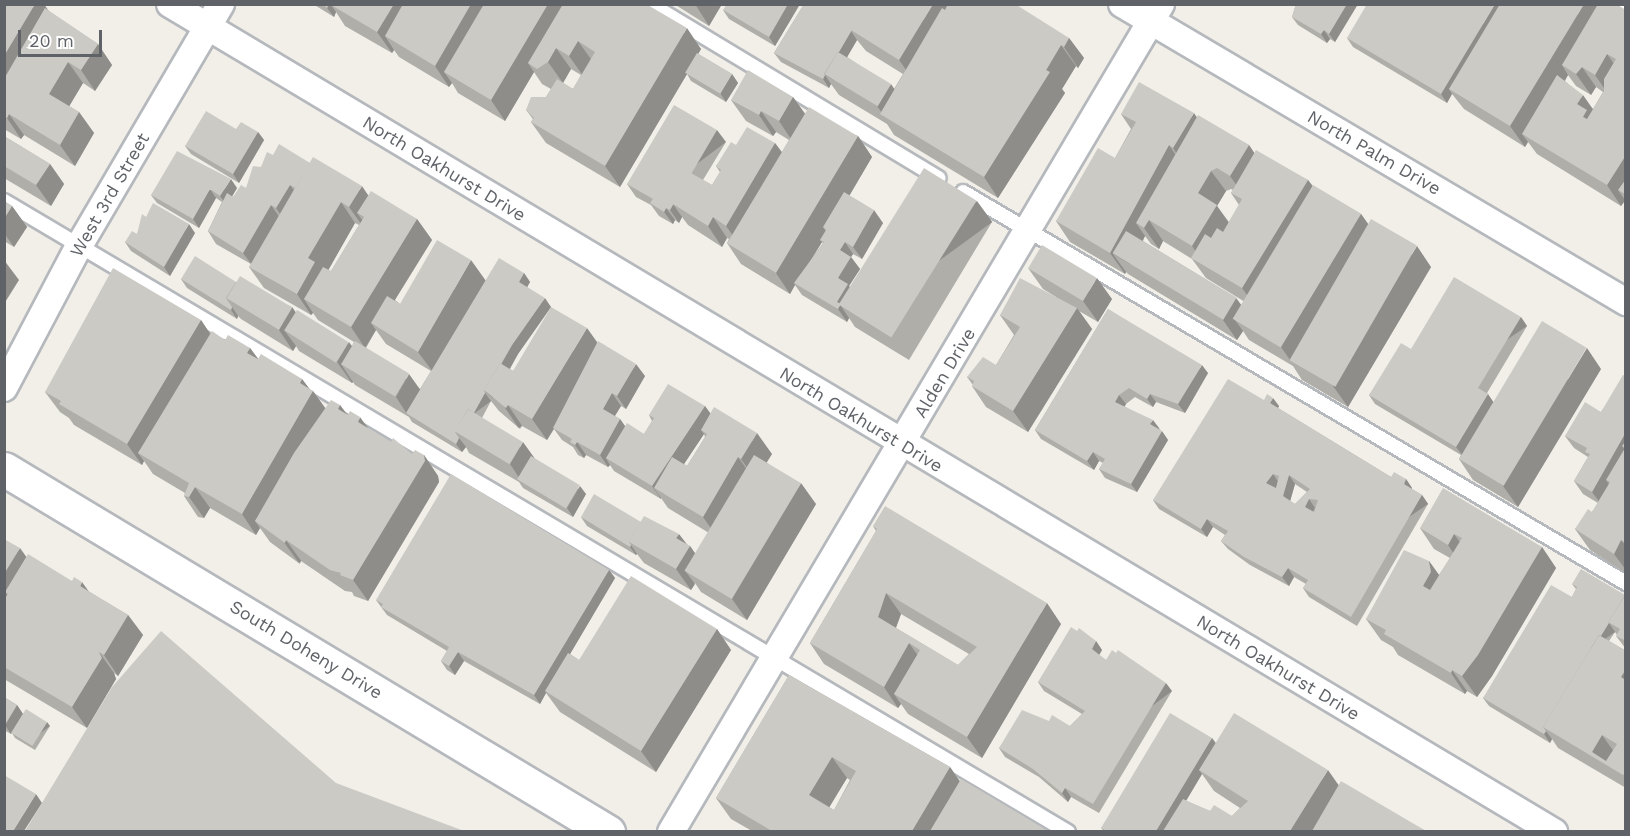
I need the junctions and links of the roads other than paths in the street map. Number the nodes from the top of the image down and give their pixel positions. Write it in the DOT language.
graph roads {
  1 [pos="170,4"];
  2 [pos="221,4"];
  3 [pos="650,4"];
  4 [pos="1122,4"];
  5 [pos="1618,4"];
  6 [pos="1626,9"];
  7 [pos="1156,13"];
  8 [pos="208,28"];
  9 [pos="4,201"];
  10 [pos="1030,232"];
  11 [pos="79,246"];
  12 [pos="1626,302"];
  13 [pos="4,388"];
  14 [pos="902,445"];
  15 [pos="4,469"];
  16 [pos="1626,583"];
  17 [pos="774,658"];
  18 [pos="608,831"];
  19 [pos="671,831"];
  20 [pos="1068,831"];
  21 [pos="1554,831"];
  1 -- 8 [label="street, North Oakhurst Drive"];
  2 -- 8 [label="street, West 3rd Street"];
  3 -- 10 [label="lane"];
  4 -- 7 [label="street, North Palm Drive"];
  5 -- 6 [label="lane"];
  7 -- 10 [label="street, Alden Drive"];
  7 -- 12 [label="street, North Palm Drive"];
  8 -- 11 [label="street, West 3rd Street"];
  8 -- 14 [label="street, North Oakhurst Drive"];
  9 -- 11 [label="lane"];
  10 -- 14 [label="street, Alden Drive"];
  10 -- 16 [label="lane"];
  11 -- 13 [label="street, West 3rd Street"];
  11 -- 17 [label="lane"];
  14 -- 17 [label="street, Alden Drive"];
  14 -- 21 [label="street, North Oakhurst Drive"];
  15 -- 18 [label="street, South Doheny Drive"];
  17 -- 19 [label="street, Alden Drive"];
  17 -- 20 [label="lane"];
}
